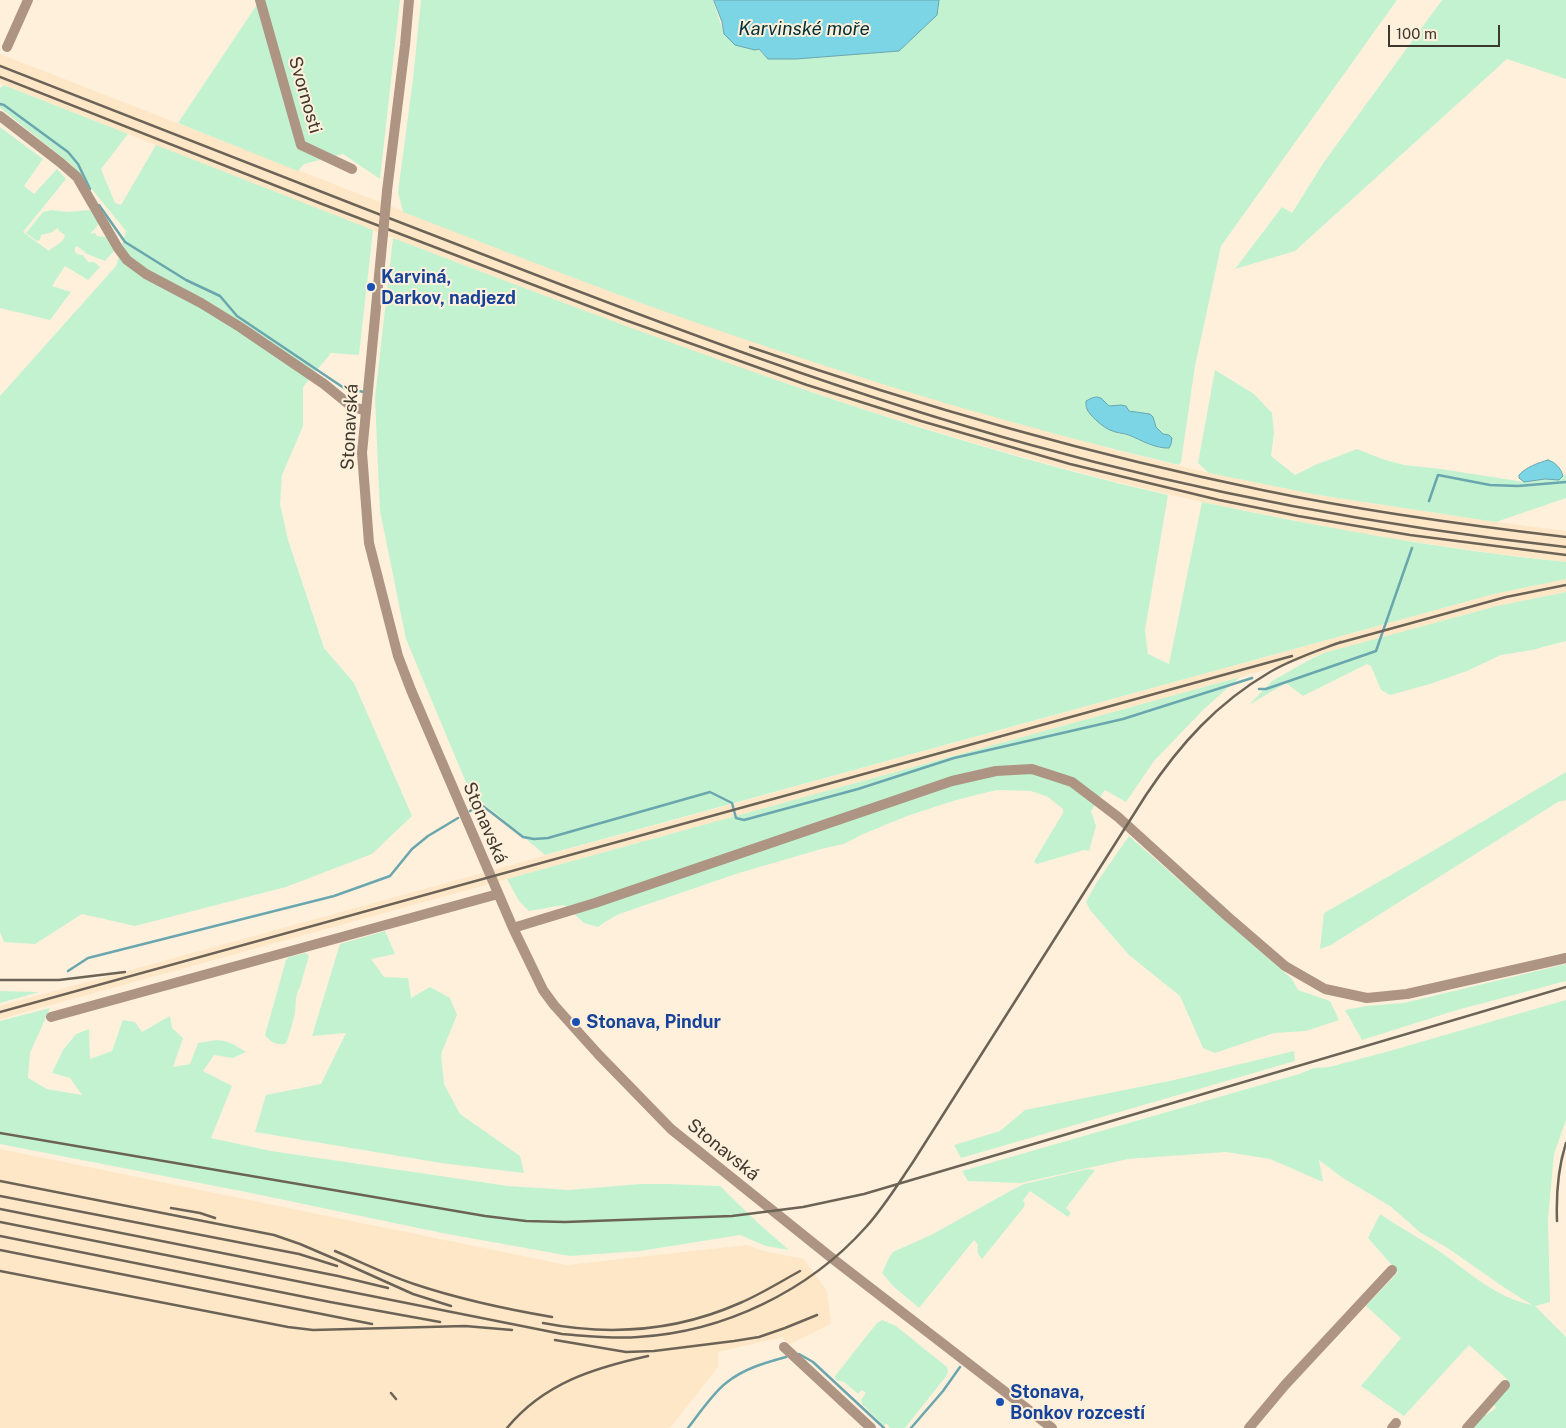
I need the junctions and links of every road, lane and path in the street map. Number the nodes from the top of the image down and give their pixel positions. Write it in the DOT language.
graph roads {
  1 [pos="28,0"];
  2 [pos="260,0"];
  3 [pos="409,0"];
  4 [pos="7,48"];
  5 [pos="0,116"];
  6 [pos="352,168"];
  7 [pos="366,411"];
  8 [pos="498,894"];
  9 [pos="513,928"];
  10 [pos="1566,958"];
  11 [pos="51,1017"];
  12 [pos="1392,1270"];
  13 [pos="784,1347"];
  14 [pos="1505,1385"];
  15 [pos="871,1428"];
  16 [pos="1052,1428"];
  17 [pos="1248,1428"];
  18 [pos="1466,1428"];
  1 -- 4 [label="street"];
  2 -- 6 [label="street, Svornosti"];
  3 -- 7 [label="street, Stonavská, bridge"];
  5 -- 7 [label="street"];
  7 -- 8 [label="street, Stonavská"];
  8 -- 9 [label="street, Stonavská"];
  8 -- 11 [label="street"];
  9 -- 10 [label="street"];
  9 -- 16 [label="street, Stonavská"];
  12 -- 17 [label="street"];
  13 -- 15 [label="street"];
  14 -- 18 [label="street"];
}
